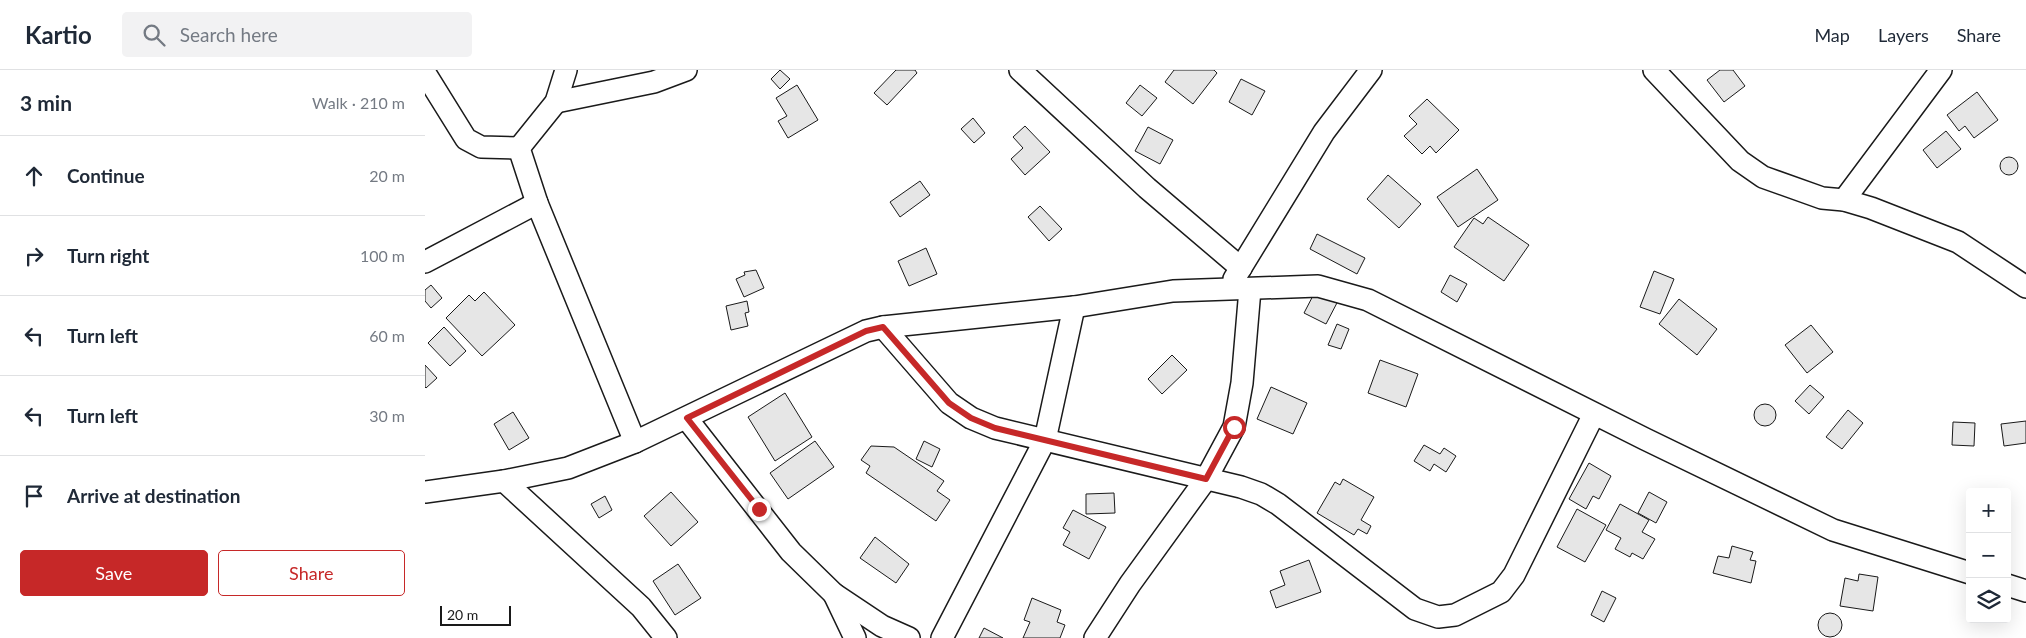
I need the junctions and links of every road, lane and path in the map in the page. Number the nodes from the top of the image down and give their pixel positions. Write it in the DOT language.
graph roads {
  1 [pos="566,70"];
  2 [pos="686,70"];
  3 [pos="1020,70"];
  4 [pos="1371,70"];
  5 [pos="1654,70"];
  6 [pos="1941,70"];
  7 [pos="425,73"];
  8 [pos="556,102"];
  9 [pos="519,148"];
  10 [pos="1845,200"];
  11 [pos="537,203"];
  12 [pos="425,262"];
  13 [pos="1241,268"];
  14 [pos="2026,287"];
  15 [pos="1250,289"];
  16 [pos="1227,290"];
  17 [pos="1074,307"];
  18 [pos="883,327"];
  19 [pos="1594,414"];
  20 [pos="687,418"];
  21 [pos="1045,440"];
  22 [pos="635,442"];
  23 [pos="1206,479"];
  24 [pos="504,481"];
  25 [pos="426,496"];
  26 [pos="1966,572"];
  27 [pos="2011,586"];
  28 [pos="2026,591"];
  29 [pos="833,594"];
  30 [pos="666,638"];
  31 [pos="855,638"];
  32 [pos="909,638"];
  33 [pos="941,638"];
  34 [pos="1095,638"];
  1 -- 8 [label="street"];
  2 -- 8 [label="street"];
  3 -- 13 [label="street"];
  4 -- 13 [label="street"];
  5 -- 10 [label="street"];
  6 -- 10 [label="street"];
  7 -- 9 [label="street"];
  8 -- 9 [label="street"];
  9 -- 11 [label="street"];
  10 -- 14 [label="street"];
  11 -- 12 [label="street"];
  11 -- 22 [label="street"];
  13 -- 16 [label="street"];
  15 -- 16 [label="street"];
  15 -- 19 [label="street"];
  15 -- 23 [label="street"];
  16 -- 17 [label="street"];
  17 -- 18 [label="street"];
  17 -- 21 [label="street"];
  18 -- 20 [label="street"];
  18 -- 21 [label="street"];
  19 -- 23 [label="street"];
  19 -- 26 [label="street"];
  20 -- 22 [label="street"];
  20 -- 29 [label="street"];
  21 -- 23 [label="street"];
  21 -- 33 [label="street"];
  22 -- 24 [label="street"];
  23 -- 34 [label="street"];
  24 -- 25 [label="street"];
  24 -- 30 [label="street"];
  27 -- 28 [label="street"];
  29 -- 31 [label="street"];
  29 -- 32 [label="street"];
}
